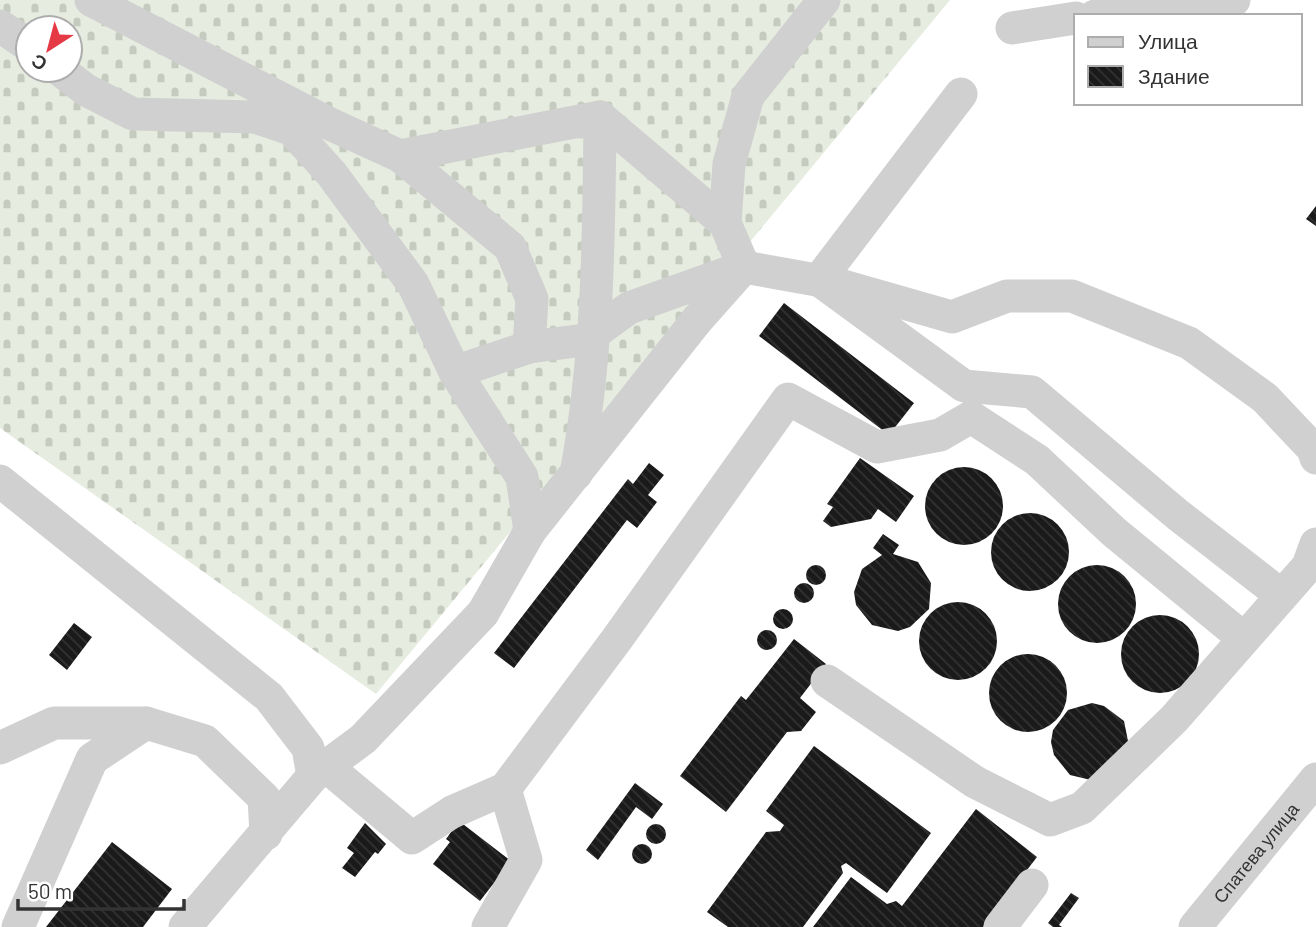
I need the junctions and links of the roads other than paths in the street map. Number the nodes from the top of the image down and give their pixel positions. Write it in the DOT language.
graph roads {
  1 [pos="91,0"];
  2 [pos="824,0"];
  3 [pos="1234,0"];
  4 [pos="1130,5"];
  5 [pos="1101,14"];
  6 [pos="1074,18"];
  7 [pos="1012,28"];
  8 [pos="78,84"];
  9 [pos="961,94"];
  10 [pos="600,117"];
  11 [pos="400,156"];
  12 [pos="725,223"];
  13 [pos="744,267"];
  14 [pos="819,280"];
  15 [pos="595,332"];
  16 [pos="529,347"];
  17 [pos="455,372"];
  18 [pos="1316,458"];
  19 [pos="576,475"];
  20 [pos="0,481"];
  21 [pos="530,531"];
  22 [pos="1316,544"];
  23 [pos="1282,595"];
  24 [pos="1242,638"];
  25 [pos="827,681"];
  26 [pos="146,723"];
  27 [pos="0,748"];
  28 [pos="320,771"];
  29 [pos="1316,779"];
  30 [pos="505,789"];
  31 [pos="1305,812"];
  32 [pos="266,834"];
  33 [pos="1032,886"];
  34 [pos="1222,894"];
  35 [pos="18,927"];
  36 [pos="185,927"];
  37 [pos="488,927"];
  38 [pos="1000,927"];
  39 [pos="1195,927"];
  40 [pos="1230,927"];
  1 -- 11 [label="street"];
  2 -- 12 [label="street"];
  3 -- 4 [label="street"];
  4 -- 5 [label="street"];
  6 -- 7 [label="street"];
  8 -- 17 [label="street"];
  9 -- 14 [label="street"];
  10 -- 11 [label="street"];
  10 -- 12 [label="street"];
  10 -- 15 [label="street"];
  11 -- 16 [label="street"];
  12 -- 13 [label="street"];
  13 -- 14 [label="street"];
  13 -- 15 [label="street"];
  13 -- 19 [label="street"];
  14 -- 18 [label="street"];
  14 -- 23 [label="street"];
  15 -- 16 [label="street"];
  15 -- 19 [label="street"];
  16 -- 17 [label="street"];
  17 -- 21 [label="street"];
  19 -- 21 [label="street"];
  20 -- 28 [label="street"];
  21 -- 28 [label="street"];
  22 -- 23 [label="street"];
  23 -- 24 [label="street"];
  24 -- 25 [label="street"];
  24 -- 30 [label="street"];
  26 -- 27 [label="street"];
  26 -- 32 [label="street"];
  26 -- 35 [label="street"];
  28 -- 30 [label="street"];
  28 -- 32 [label="street"];
  29 -- 31 [label="street, Спатева улица"];
  30 -- 37 [label="street"];
  31 -- 34 [label="street, Спатева улица"];
  32 -- 36 [label="street"];
  33 -- 38 [label="street"];
  34 -- 39 [label="street, Спатева улица"];
  34 -- 40 [label="street"];
}
